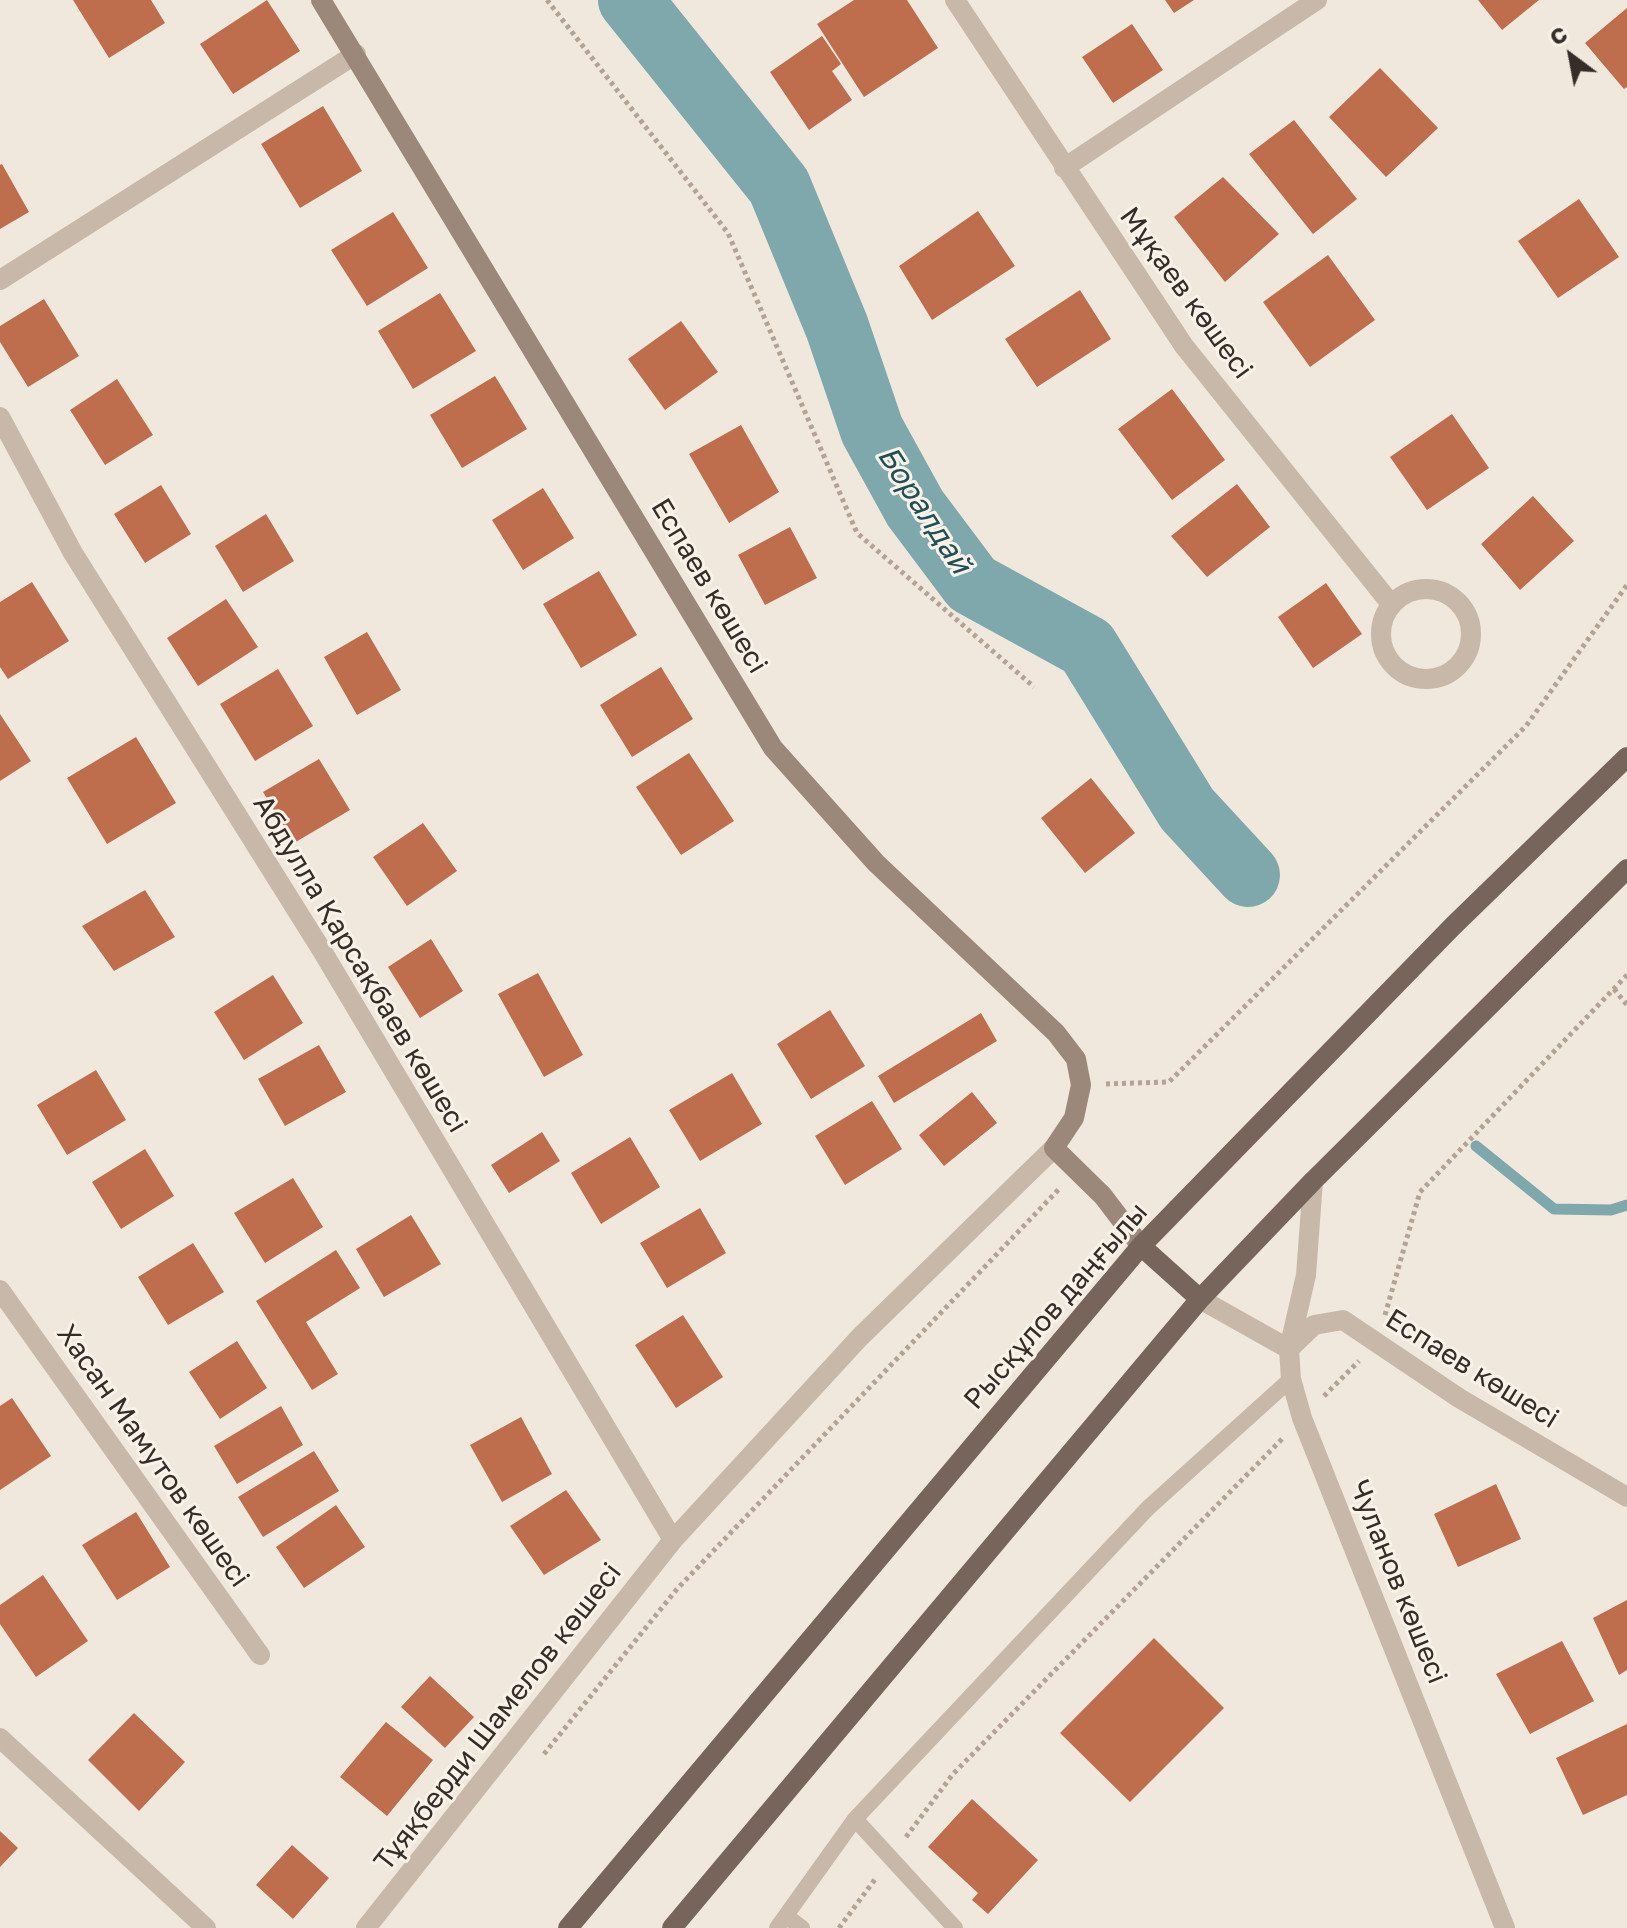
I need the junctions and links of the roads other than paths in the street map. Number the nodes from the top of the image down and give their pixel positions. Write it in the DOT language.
graph roads {
  1 [pos="321,0"];
  2 [pos="955,0"];
  3 [pos="1317,0"];
  4 [pos="356,54"];
  5 [pos="1064,168"];
  6 [pos="0,280"];
  7 [pos="0,417"];
  8 [pos="1391,604"];
  9 [pos="1627,757"];
  10 [pos="1627,869"];
  11 [pos="1054,1148"];
  12 [pos="1313,1181"];
  13 [pos="1141,1246"];
  14 [pos="0,1290"];
  15 [pos="1200,1299"];
  16 [pos="1289,1349"];
  17 [pos="1291,1379"];
  18 [pos="1627,1497"];
  19 [pos="673,1540"];
  20 [pos="260,1655"];
  21 [pos="0,1738"];
  22 [pos="855,1819"];
  23 [pos="781,1922"];
  24 [pos="206,1928"];
  25 [pos="366,1928"];
  26 [pos="568,1928"];
  27 [pos="672,1928"];
  28 [pos="802,1928"];
  29 [pos="955,1928"];
  30 [pos="1505,1928"];
  1 -- 4 [label="street, Еспаев көшесі"];
  2 -- 5 [label="street, Мұқаев көшесі"];
  3 -- 5 [label="street"];
  4 -- 6 [label="street"];
  4 -- 11 [label="street, Еспаев көшесі"];
  5 -- 8 [label="street, Мұқаев көшесі"];
  7 -- 19 [label="street, Абдулла Қарсақбаев көшесі"];
  8 -- 8 [label="street"];
  9 -- 13 [label="main road, Рысқұлов даңғылы"];
  10 -- 12 [label="main road"];
  11 -- 13 [label="street"];
  11 -- 19 [label="street, Тұяқберди Шамелов көшесі"];
  12 -- 15 [label="main road"];
  12 -- 16 [label="street, Чуланов көшесі"];
  13 -- 15 [label="main road"];
  13 -- 26 [label="main road, Рысқұлов даңғылы"];
  14 -- 20 [label="street, Хасан Мамутов көшесі"];
  15 -- 16 [label="street"];
  15 -- 27 [label="main road"];
  16 -- 17 [label="street, Чуланов көшесі"];
  16 -- 18 [label="street, Еспаев көшесі"];
  17 -- 22 [label="lane"];
  17 -- 30 [label="street, Чуланов көшесі"];
  19 -- 25 [label="street, Тұяқберди Шамелов көшесі"];
  21 -- 24 [label="street"];
  22 -- 23 [label="lane"];
  22 -- 29 [label="lane"];
  23 -- 28 [label="lane"];
}
